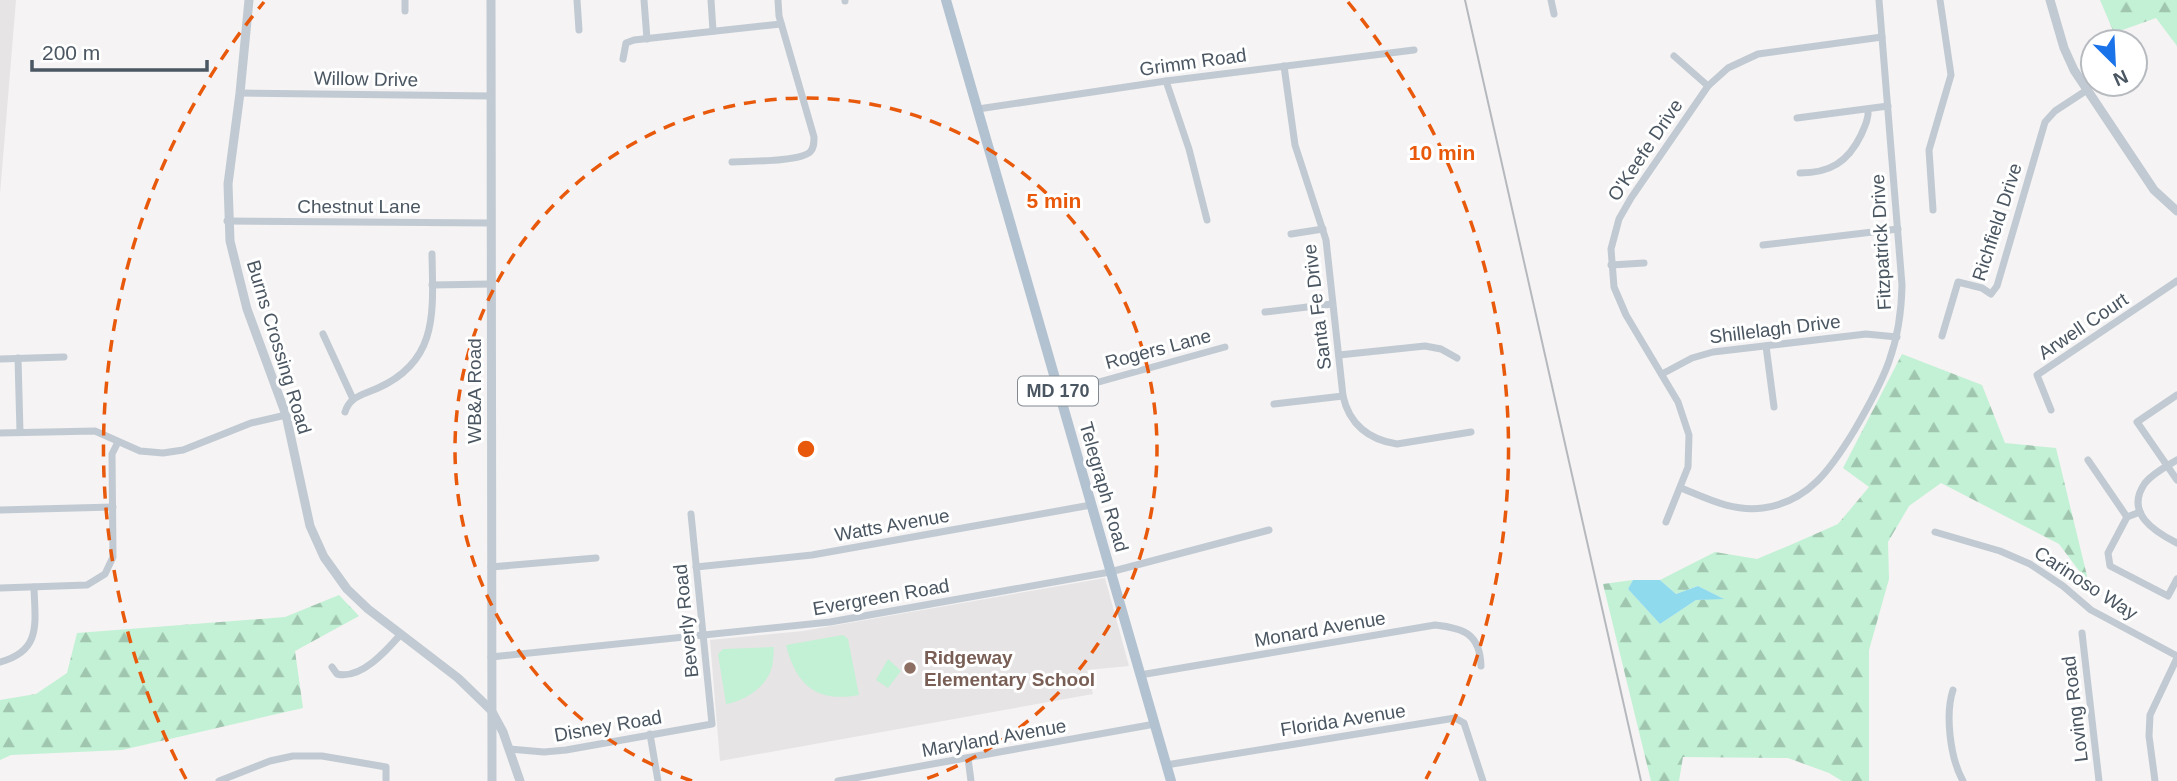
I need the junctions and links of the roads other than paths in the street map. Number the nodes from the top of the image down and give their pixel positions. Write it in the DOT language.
graph roads {
  1 [pos="249,0"];
  2 [pos="405,0"];
  3 [pos="491,0"];
  4 [pos="577,0"];
  5 [pos="644,0"];
  6 [pos="711,0"];
  7 [pos="778,0"];
  8 [pos="946,0"];
  9 [pos="1551,0"];
  10 [pos="1879,0"];
  11 [pos="1940,0"];
  12 [pos="2050,0"];
  13 [pos="405,11"];
  14 [pos="1554,14"];
  15 [pos="781,24"];
  16 [pos="579,30"];
  17 [pos="713,31"];
  18 [pos="1882,37"];
  19 [pos="647,38"];
  20 [pos="1414,50"];
  21 [pos="1674,56"];
  22 [pos="623,59"];
  23 [pos="1284,66"];
  24 [pos="2079,77"];
  25 [pos="1166,81"];
  26 [pos="1708,86"];
  27 [pos="240,93"];
  28 [pos="2079,95"];
  29 [pos="491,96"];
  30 [pos="2092,98"];
  31 [pos="1888,106"];
  32 [pos="978,108"];
  33 [pos="1868,108"];
  34 [pos="1797,117"];
  35 [pos="732,162"];
  36 [pos="1800,173"];
  37 [pos="1933,210"];
  38 [pos="2177,211"];
  39 [pos="1207,220"];
  40 [pos="227,221"];
  41 [pos="491,223"];
  42 [pos="1323,229"];
  43 [pos="1898,229"];
  44 [pos="1291,234"];
  45 [pos="1763,245"];
  46 [pos="432,254"];
  47 [pos="1644,263"];
  48 [pos="1611,265"];
  49 [pos="2177,281"];
  50 [pos="491,284"];
  51 [pos="432,285"];
  52 [pos="1332,303"];
  53 [pos="1265,312"];
  54 [pos="323,334"];
  55 [pos="1942,336"];
  56 [pos="1897,337"];
  57 [pos="1766,346"];
  58 [pos="1225,347"];
  59 [pos="1339,355"];
  60 [pos="64,357"];
  61 [pos="18,358"];
  62 [pos="1457,358"];
  63 [pos="0,359"];
  64 [pos="1662,374"];
  65 [pos="1059,393"];
  66 [pos="2177,395"];
  67 [pos="1343,396"];
  68 [pos="353,399"];
  69 [pos="1274,404"];
  70 [pos="1773,407"];
  71 [pos="2050,410"];
  72 [pos="345,412"];
  73 [pos="286,415"];
  74 [pos="20,432"];
  75 [pos="1471,432"];
  76 [pos="0,433"];
  77 [pos="118,442"];
  78 [pos="2088,460"];
  79 [pos="2177,460"];
  80 [pos="2167,466"];
  81 [pos="2177,480"];
  82 [pos="1681,488"];
  83 [pos="1091,505"];
  84 [pos="113,507"];
  85 [pos="0,510"];
  86 [pos="2140,512"];
  87 [pos="691,514"];
  88 [pos="2127,517"];
  89 [pos="1666,522"];
  90 [pos="1269,530"];
  91 [pos="1935,532"];
  92 [pos="2177,543"];
  93 [pos="596,558"];
  94 [pos="491,567"];
  95 [pos="696,567"];
  96 [pos="1111,572"];
  97 [pos="2177,579"];
  98 [pos="34,587"];
  99 [pos="0,588"];
  100 [pos="2082,633"];
  101 [pos="401,634"];
  102 [pos="704,636"];
  103 [pos="491,657"];
  104 [pos="2177,657"];
  105 [pos="0,662"];
  106 [pos="1481,666"];
  107 [pos="332,667"];
  108 [pos="1140,675"];
  109 [pos="1953,690"];
  110 [pos="491,710"];
  111 [pos="712,724"];
  112 [pos="1155,724"];
  113 [pos="650,734"];
  114 [pos="509,749"];
  115 [pos="968,758"];
  116 [pos="1166,765"];
  117 [pos="219,781"];
  118 [pos="386,781"];
  119 [pos="492,781"];
  120 [pos="520,781"];
  121 [pos="658,781"];
  122 [pos="838,781"];
  123 [pos="971,781"];
  124 [pos="1171,781"];
  125 [pos="1483,781"];
  126 [pos="1963,781"];
  127 [pos="2099,781"];
  128 [pos="2155,781"];
  1 -- 27 [label="street, Burns Crossing Road"];
  2 -- 13 [label="street"];
  3 -- 29 [label="street, WB&A Road"];
  4 -- 16 [label="street"];
  5 -- 19 [label="street"];
  6 -- 17 [label="street"];
  7 -- 15 [label="street"];
  8 -- 32 [label="main road, Telegraph Road / MD 170"];
  9 -- 14 [label="street"];
  10 -- 18 [label="street, Fitzpatrick Drive"];
  11 -- 37 [label="street"];
  12 -- 24 [label="street"];
  15 -- 17 [label="street"];
  15 -- 35 [label="street"];
  17 -- 19 [label="street"];
  18 -- 26 [label="street, O'Keefe Drive"];
  18 -- 31 [label="street, Fitzpatrick Drive"];
  19 -- 22 [label="street"];
  20 -- 23 [label="street, Grimm Road"];
  21 -- 26 [label="street"];
  23 -- 25 [label="street, Grimm Road"];
  23 -- 42 [label="street, Santa Fe Drive"];
  25 -- 32 [label="street, Grimm Road"];
  25 -- 39 [label="street"];
  26 -- 48 [label="street, O'Keefe Drive"];
  27 -- 29 [label="street, Willow Drive"];
  27 -- 40 [label="street, Burns Crossing Road"];
  28 -- 55 [label="street, Richfield Drive"];
  29 -- 41 [label="street, WB&A Road"];
  30 -- 38 [label="street"];
  31 -- 33 [label="street"];
  31 -- 43 [label="street, Fitzpatrick Drive"];
  32 -- 65 [label="main road, Telegraph Road / MD 170"];
  33 -- 34 [label="street"];
  33 -- 36 [label="street"];
  40 -- 41 [label="street, Chestnut Lane"];
  40 -- 73 [label="street, Burns Crossing Road"];
  41 -- 50 [label="street, WB&A Road"];
  42 -- 44 [label="street"];
  42 -- 52 [label="street, Santa Fe Drive"];
  43 -- 45 [label="street"];
  43 -- 56 [label="street, Fitzpatrick Drive"];
  46 -- 51 [label="street"];
  47 -- 48 [label="street"];
  48 -- 64 [label="street, O'Keefe Drive"];
  49 -- 71 [label="street, Arwell Court"];
  50 -- 51 [label="street"];
  50 -- 94 [label="street, WB&A Road"];
  51 -- 68 [label="street"];
  52 -- 53 [label="street"];
  52 -- 59 [label="street, Santa Fe Drive"];
  54 -- 68 [label="street"];
  56 -- 57 [label="street, Shillelagh Drive"];
  56 -- 82 [label="street, Fitzpatrick Drive"];
  57 -- 64 [label="street, Shillelagh Drive"];
  57 -- 70 [label="street"];
  58 -- 65 [label="street, Rogers Lane"];
  59 -- 62 [label="street"];
  59 -- 67 [label="street, Santa Fe Drive"];
  60 -- 61 [label="street"];
  61 -- 63 [label="street"];
  61 -- 74 [label="street"];
  64 -- 82 [label="street, O'Keefe Drive"];
  65 -- 83 [label="main road, Telegraph Road / MD 170"];
  66 -- 80 [label="street"];
  67 -- 69 [label="street"];
  67 -- 75 [label="street, Santa Fe Drive"];
  68 -- 72 [label="street"];
  73 -- 77 [label="street"];
  73 -- 101 [label="street, Burns Crossing Road"];
  74 -- 76 [label="street"];
  74 -- 77 [label="street"];
  77 -- 84 [label="street"];
  78 -- 88 [label="street"];
  79 -- 80 [label="street"];
  80 -- 81 [label="street"];
  80 -- 86 [label="street"];
  82 -- 89 [label="street, O'Keefe Drive"];
  83 -- 95 [label="street, Watts Avenue"];
  83 -- 96 [label="main road, Telegraph Road / MD 170"];
  84 -- 85 [label="street"];
  84 -- 98 [label="street"];
  86 -- 88 [label="street"];
  86 -- 92 [label="street"];
  87 -- 95 [label="street, Beverly Road"];
  88 -- 97 [label="street"];
  90 -- 96 [label="street, Evergreen Road"];
  91 -- 104 [label="street, Carinoso Way"];
  93 -- 94 [label="street"];
  94 -- 103 [label="street, WB&A Road"];
  95 -- 102 [label="street, Beverly Road"];
  96 -- 102 [label="street, Evergreen Road"];
  96 -- 108 [label="main road, Telegraph Road / MD 170"];
  98 -- 99 [label="street"];
  98 -- 105 [label="street"];
  100 -- 127 [label="street, Loving Road"];
  101 -- 107 [label="street"];
  101 -- 110 [label="street, Burns Crossing Road"];
  102 -- 103 [label="street, Evergreen Road"];
  102 -- 111 [label="street, Beverly Road"];
  103 -- 110 [label="street, WB&A Road"];
  104 -- 128 [label="street"];
  106 -- 108 [label="street, Monard Avenue"];
  108 -- 112 [label="main road, Telegraph Road / MD 170"];
  109 -- 126 [label="street"];
  110 -- 114 [label="street"];
  110 -- 119 [label="street, WB&A Road"];
  111 -- 113 [label="street, Disney Road"];
  112 -- 115 [label="street, Maryland Avenue"];
  112 -- 116 [label="main road, Telegraph Road / MD 170"];
  113 -- 114 [label="street, Disney Road"];
  113 -- 121 [label="street"];
  114 -- 120 [label="street"];
  115 -- 122 [label="street, Maryland Avenue"];
  115 -- 123 [label="street"];
  116 -- 124 [label="main road, Telegraph Road / MD 170"];
  116 -- 125 [label="street, Florida Avenue"];
  117 -- 118 [label="street"];
}
